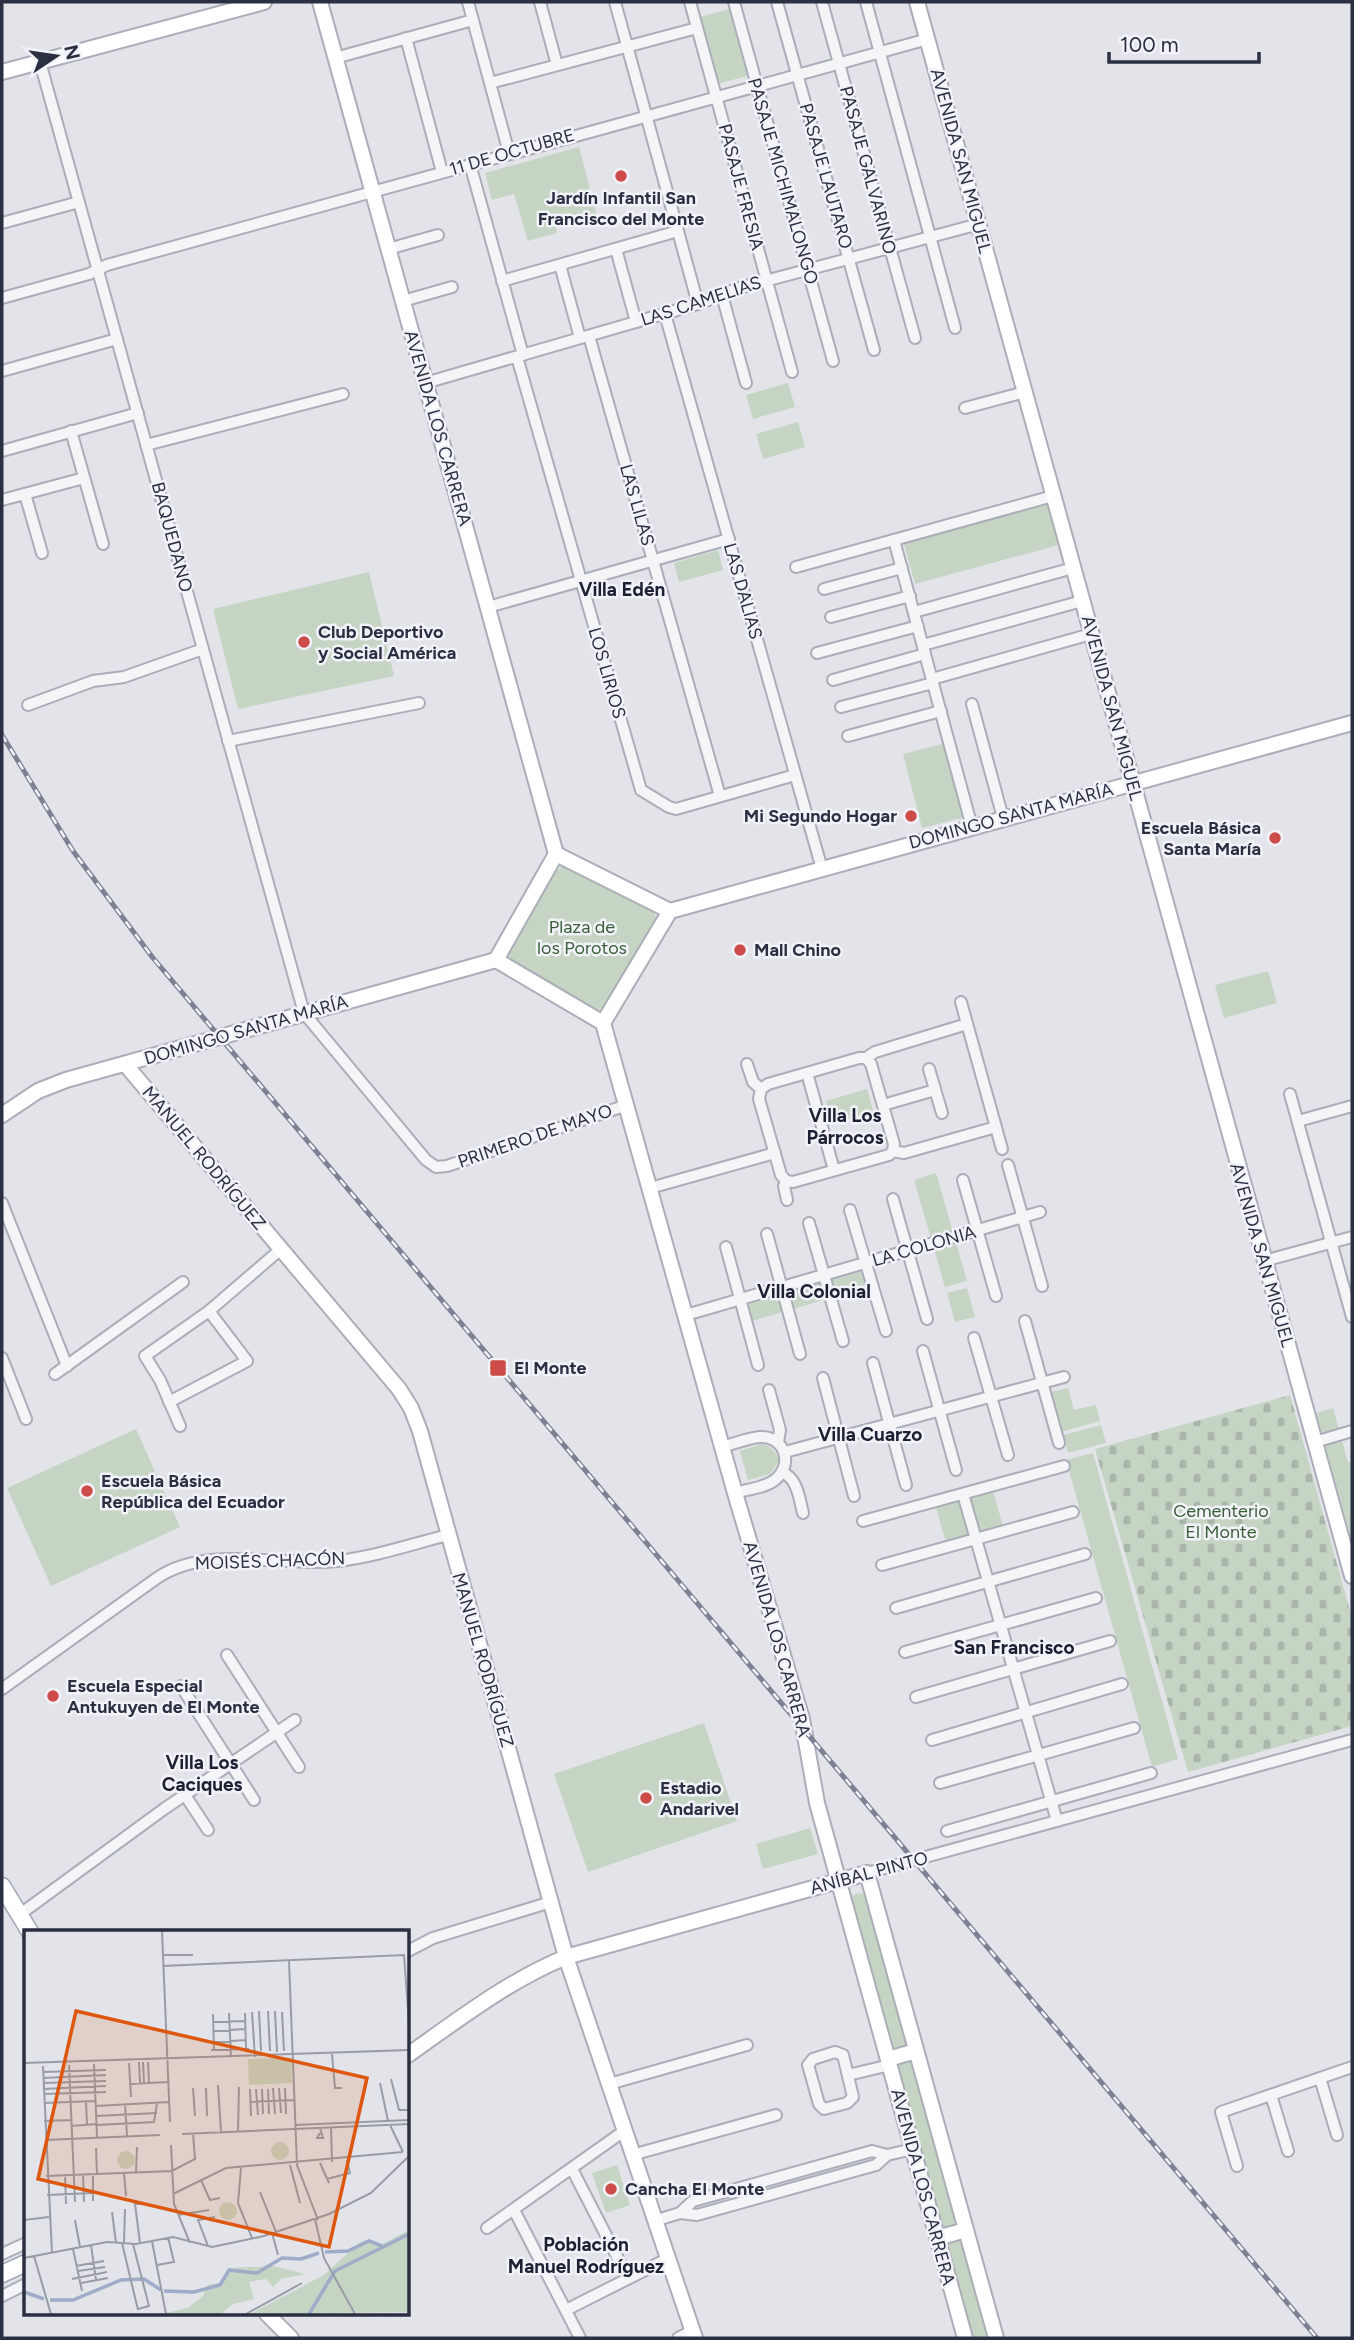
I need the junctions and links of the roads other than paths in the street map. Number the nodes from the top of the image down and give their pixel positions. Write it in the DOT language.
graph roads {
  1 [pos="264,2"];
  2 [pos="320,2"];
  3 [pos="468,2"];
  4 [pos="540,2"];
  5 [pos="615,2"];
  6 [pos="690,2"];
  7 [pos="734,2"];
  8 [pos="778,2"];
  9 [pos="822,2"];
  10 [pos="866,2"];
  11 [pos="918,2"];
  12 [pos="473,20"];
  13 [pos="697,28"];
  14 [pos="406,38"];
  15 [pos="928,39"];
  16 [pos="627,46"];
  17 [pos="880,52"];
  18 [pos="335,58"];
  19 [pos="40,62"];
  20 [pos="839,63"];
  21 [pos="557,65"];
  22 [pos="2,72"];
  23 [pos="797,74"];
  24 [pos="490,83"];
  25 [pos="757,85"];
  26 [pos="716,96"];
  27 [pos="646,115"];
  28 [pos="509,153"];
  29 [pos="470,164"];
  30 [pos="442,172"];
  31 [pos="372,191"];
  32 [pos="79,202"];
  33 [pos="2,210"];
  34 [pos="3,223"];
  35 [pos="979,224"];
  36 [pos="678,231"];
  37 [pos="438,235"];
  38 [pos="931,237"];
  39 [pos="388,248"];
  40 [pos="890,248"];
  41 [pos="615,249"];
  42 [pos="849,259"];
  43 [pos="560,265"];
  44 [pos="98,269"];
  45 [pos="808,270"];
  46 [pos="502,281"];
  47 [pos="767,281"];
  48 [pos="452,287"];
  49 [pos="722,295"];
  50 [pos="2,298"];
  51 [pos="403,301"];
  52 [pos="698,304"];
  53 [pos="665,314"];
  54 [pos="636,322"];
  55 [pos="956,328"];
  56 [pos="585,337"];
  57 [pos="915,338"];
  58 [pos="117,339"];
  59 [pos="874,350"];
  60 [pos="520,356"];
  61 [pos="833,361"];
  62 [pos="2,371"];
  63 [pos="792,372"];
  64 [pos="425,383"];
  65 [pos="746,383"];
  66 [pos="1025,392"];
  67 [pos="343,394"];
  68 [pos="965,408"];
  69 [pos="138,413"];
  70 [pos="71,431"];
  71 [pos="146,445"];
  72 [pos="2,450"];
  73 [pos="85,478"];
  74 [pos="25,494"];
  75 [pos="1053,496"];
  76 [pos="2,500"];
  77 [pos="729,539"];
  78 [pos="894,540"];
  79 [pos="103,544"];
  80 [pos="42,553"];
  81 [pos="653,560"];
  82 [pos="796,567"];
  83 [pos="902,568"];
  84 [pos="1073,568"];
  85 [pos="581,581"];
  86 [pos="824,589"];
  87 [pos="910,596"];
  88 [pos="1082,601"];
  89 [pos="488,607"];
  90 [pos="914,612"];
  91 [pos="831,617"];
  92 [pos="918,626"];
  93 [pos="1091,634"];
  94 [pos="203,649"];
  95 [pos="924,649"];
  96 [pos="817,653"];
  97 [pos="833,680"];
  98 [pos="933,681"];
  99 [pos="419,703"];
  100 [pos="972,704"];
  101 [pos="28,705"];
  102 [pos="841,707"];
  103 [pos="940,711"];
  104 [pos="1352,723"];
  105 [pos="848,736"];
  106 [pos="229,741"];
  107 [pos="795,775"];
  108 [pos="1132,782"];
  109 [pos="720,796"];
  110 [pos="1003,818"];
  111 [pos="972,827"];
  112 [pos="556,853"];
  113 [pos="822,869"];
  114 [pos="670,911"];
  115 [pos="496,960"];
  116 [pos="961,1002"];
  117 [pos="304,1013"];
  118 [pos="603,1023"];
  119 [pos="967,1024"];
  120 [pos="866,1058"];
  121 [pos="125,1064"];
  122 [pos="747,1064"];
  123 [pos="929,1069"];
  124 [pos="807,1073"];
  125 [pos="761,1090"];
  126 [pos="935,1090"];
  127 [pos="1290,1094"];
  128 [pos="627,1105"];
  129 [pos="883,1105"];
  130 [pos="1352,1105"];
  131 [pos="942,1113"];
  132 [pos="2,1115"];
  133 [pos="1298,1121"];
  134 [pos="996,1127"];
  135 [pos="1002,1149"];
  136 [pos="893,1151"];
  137 [pos="775,1153"];
  138 [pos="1007,1165"];
  139 [pos="834,1170"];
  140 [pos="963,1180"];
  141 [pos="786,1181"];
  142 [pos="650,1188"];
  143 [pos="893,1199"];
  144 [pos="788,1200"];
  145 [pos="2,1203"];
  146 [pos="850,1210"];
  147 [pos="1040,1212"];
  148 [pos="1022,1217"];
  149 [pos="809,1223"];
  150 [pos="977,1231"];
  151 [pos="767,1234"];
  152 [pos="1352,1237"];
  153 [pos="1332,1242"];
  154 [pos="726,1247"];
  155 [pos="281,1249"];
  156 [pos="908,1251"];
  157 [pos="1264,1261"];
  158 [pos="866,1263"];
  159 [pos="824,1275"];
  160 [pos="183,1282"];
  161 [pos="1042,1286"];
  162 [pos="781,1287"];
  163 [pos="996,1296"];
  164 [pos="740,1300"];
  165 [pos="209,1311"];
  166 [pos="686,1315"];
  167 [pos="1352,1317"];
  168 [pos="927,1319"];
  169 [pos="1025,1321"];
  170 [pos="886,1331"];
  171 [pos="974,1338"];
  172 [pos="843,1341"];
  173 [pos="923,1350"];
  174 [pos="800,1354"];
  175 [pos="2,1358"];
  176 [pos="873,1363"];
  177 [pos="758,1365"];
  178 [pos="67,1366"];
  179 [pos="55,1374"];
  180 [pos="1064,1377"];
  181 [pos="822,1378"];
  182 [pos="1042,1383"];
  183 [pos="769,1391"];
  184 [pos="991,1397"];
  185 [pos="169,1402"];
  186 [pos="939,1410"];
  187 [pos="26,1419"];
  188 [pos="890,1424"];
  189 [pos="180,1426"];
  190 [pos="1352,1431"];
  191 [pos="838,1438"];
  192 [pos="778,1442"];
  193 [pos="1315,1442"];
  194 [pos="1059,1443"];
  195 [pos="722,1447"];
  196 [pos="785,1452"];
  197 [pos="1008,1455"];
  198 [pos="1064,1466"];
  199 [pos="956,1470"];
  200 [pos="782,1472"];
  201 [pos="906,1485"];
  202 [pos="735,1493"];
  203 [pos="963,1494"];
  204 [pos="854,1496"];
  205 [pos="1073,1512"];
  206 [pos="803,1513"];
  207 [pos="863,1521"];
  208 [pos="448,1535"];
  209 [pos="976,1539"];
  210 [pos="1085,1554"];
  211 [pos="882,1566"];
  212 [pos="1352,1576"];
  213 [pos="988,1582"];
  214 [pos="1096,1598"];
  215 [pos="896,1608"];
  216 [pos="1000,1625"];
  217 [pos="1110,1641"];
  218 [pos="905,1652"];
  219 [pos="227,1656"];
  220 [pos="1013,1669"];
  221 [pos="1122,1684"];
  222 [pos="181,1686"];
  223 [pos="2,1689"];
  224 [pos="916,1697"];
  225 [pos="1026,1712"];
  226 [pos="295,1720"];
  227 [pos="1134,1728"];
  228 [pos="277,1732"];
  229 [pos="932,1740"];
  230 [pos="1352,1740"];
  231 [pos="1038,1755"];
  232 [pos="231,1763"];
  233 [pos="299,1767"];
  234 [pos="1151,1773"];
  235 [pos="940,1783"];
  236 [pos="185,1795"];
  237 [pos="254,1801"];
  238 [pos="1051,1801"];
  239 [pos="1057,1821"];
  240 [pos="208,1830"];
  241 [pos="947,1831"];
  242 [pos="867,1873"];
  243 [pos="839,1881"];
  244 [pos="2,1887"];
  245 [pos="551,1902"];
  246 [pos="19,1915"];
  247 [pos="29,1930"];
  248 [pos="410,1950"];
  249 [pos="566,1956"];
  250 [pos="747,2045"];
  251 [pos="410,2051"];
  252 [pos="916,2051"];
  253 [pos="889,2062"];
  254 [pos="1352,2067"];
  255 [pos="848,2075"];
  256 [pos="1320,2078"];
  257 [pos="609,2084"];
  258 [pos="1271,2095"];
  259 [pos="776,2115"];
  260 [pos="624,2131"];
  261 [pos="1337,2135"];
  262 [pos="913,2149"];
  263 [pos="1288,2151"];
  264 [pos="632,2155"];
  265 [pos="1237,2166"];
  266 [pos="572,2169"];
  267 [pos="514,2210"];
  268 [pos="654,2221"];
  269 [pos="487,2228"];
  270 [pos="966,2230"];
  271 [pos="937,2238"];
  272 [pos="24,2244"];
  273 [pos="2,2253"];
  274 [pos="667,2259"];
  275 [pos="24,2264"];
  276 [pos="2,2274"];
  277 [pos="628,2278"];
  278 [pos="24,2285"];
  279 [pos="2,2296"];
  280 [pos="566,2311"];
  281 [pos="269,2316"];
  282 [pos="693,2335"];
  283 [pos="291,2338"];
  284 [pos="580,2338"];
  285 [pos="678,2338"];
  286 [pos="965,2338"];
  287 [pos="996,2338"];
  1 -- 19 [label="street"];
  2 -- 18 [label="street, AVENIDA LOS CARRERA"];
  3 -- 12 [label="street"];
  4 -- 21 [label="street"];
  5 -- 16 [label="street"];
  6 -- 13 [label="street, PASAJE FRESIA"];
  7 -- 25 [label="street, PASAJE MICHIMALONGO"];
  8 -- 23 [label="street, PASAJE LAUTARO"];
  9 -- 20 [label="street, PASAJE GALVARINO"];
  10 -- 17 [label="street"];
  11 -- 15 [label="street, AVENIDA SAN MIGUEL"];
  12 -- 14 [label="street"];
  12 -- 24 [label="street"];
  13 -- 16 [label="street"];
  13 -- 26 [label="street, PASAJE FRESIA"];
  14 -- 18 [label="street"];
  14 -- 30 [label="street"];
  15 -- 17 [label="street, 11 DE OCTUBRE"];
  15 -- 35 [label="street, AVENIDA SAN MIGUEL"];
  16 -- 21 [label="street"];
  16 -- 27 [label="street"];
  17 -- 20 [label="street, 11 DE OCTUBRE"];
  17 -- 38 [label="street"];
  18 -- 31 [label="street, AVENIDA LOS CARRERA"];
  19 -- 22 [label="street"];
  19 -- 32 [label="street, BAQUEDANO"];
  20 -- 23 [label="street, 11 DE OCTUBRE"];
  20 -- 40 [label="street, PASAJE GALVARINO"];
  21 -- 24 [label="street"];
  23 -- 25 [label="street, 11 DE OCTUBRE"];
  23 -- 42 [label="street, PASAJE LAUTARO"];
  24 -- 28 [label="street"];
  25 -- 26 [label="street, 11 DE OCTUBRE"];
  25 -- 45 [label="street, PASAJE MICHIMALONGO"];
  26 -- 27 [label="street, 11 DE OCTUBRE"];
  26 -- 47 [label="street, PASAJE FRESIA"];
  27 -- 28 [label="street, 11 DE OCTUBRE"];
  27 -- 36 [label="street"];
  28 -- 29 [label="street, 11 DE OCTUBRE"];
  29 -- 30 [label="street, 11 DE OCTUBRE"];
  29 -- 46 [label="street, LOS LIRIOS"];
  30 -- 31 [label="street, 11 DE OCTUBRE"];
  31 -- 39 [label="street, AVENIDA LOS CARRERA"];
  31 -- 44 [label="street, 11 DE OCTUBRE"];
  32 -- 34 [label="street"];
  32 -- 44 [label="street, BAQUEDANO"];
  33 -- 34 [label="street"];
  35 -- 38 [label="street, LAS CAMELIAS"];
  35 -- 66 [label="street, AVENIDA SAN MIGUEL"];
  36 -- 41 [label="street"];
  36 -- 52 [label="street"];
  37 -- 39 [label="street"];
  38 -- 40 [label="street, LAS CAMELIAS"];
  38 -- 55 [label="street"];
  39 -- 51 [label="street, AVENIDA LOS CARRERA"];
  40 -- 42 [label="street, LAS CAMELIAS"];
  40 -- 57 [label="street, PASAJE GALVARINO"];
  41 -- 43 [label="street"];
  41 -- 54 [label="street"];
  42 -- 45 [label="street, LAS CAMELIAS"];
  42 -- 59 [label="street, PASAJE LAUTARO"];
  43 -- 46 [label="street"];
  43 -- 56 [label="street, LAS LILAS"];
  44 -- 50 [label="street, 11 DE OCTUBRE"];
  44 -- 58 [label="street, BAQUEDANO"];
  45 -- 47 [label="street, LAS CAMELIAS"];
  45 -- 61 [label="street, PASAJE MICHIMALONGO"];
  46 -- 60 [label="street, LOS LIRIOS"];
  47 -- 49 [label="street, LAS CAMELIAS"];
  47 -- 63 [label="street, PASAJE FRESIA"];
  48 -- 51 [label="street"];
  49 -- 52 [label="street, LAS CAMELIAS"];
  49 -- 65 [label="street"];
  51 -- 64 [label="street, AVENIDA LOS CARRERA"];
  52 -- 53 [label="street, LAS CAMELIAS"];
  53 -- 54 [label="street, LAS CAMELIAS"];
  53 -- 77 [label="street, LAS DALIAS"];
  54 -- 56 [label="street, LAS CAMELIAS"];
  56 -- 60 [label="street, LAS CAMELIAS"];
  56 -- 81 [label="street, LAS LILAS"];
  58 -- 62 [label="street"];
  58 -- 69 [label="street, BAQUEDANO"];
  60 -- 64 [label="street, LAS CAMELIAS"];
  60 -- 85 [label="street, LOS LIRIOS"];
  64 -- 89 [label="street, AVENIDA LOS CARRERA"];
  66 -- 68 [label="street"];
  66 -- 75 [label="street, AVENIDA SAN MIGUEL"];
  67 -- 71 [label="street"];
  69 -- 70 [label="street"];
  69 -- 71 [label="street, BAQUEDANO"];
  70 -- 72 [label="street"];
  70 -- 73 [label="street"];
  71 -- 94 [label="street, BAQUEDANO"];
  73 -- 74 [label="street"];
  73 -- 79 [label="street"];
  74 -- 76 [label="street"];
  74 -- 80 [label="street"];
  75 -- 78 [label="street"];
  75 -- 84 [label="street, AVENIDA SAN MIGUEL"];
  77 -- 81 [label="street"];
  77 -- 107 [label="street, LAS DALIAS"];
  78 -- 82 [label="street"];
  78 -- 83 [label="street"];
  81 -- 85 [label="street"];
  81 -- 109 [label="street, LAS LILAS"];
  83 -- 86 [label="street"];
  83 -- 87 [label="street"];
  84 -- 88 [label="street, AVENIDA SAN MIGUEL"];
  84 -- 90 [label="street"];
  85 -- 89 [label="street"];
  85 -- 109 [label="street, LOS LIRIOS"];
  87 -- 90 [label="street"];
  87 -- 91 [label="street"];
  88 -- 93 [label="street, AVENIDA SAN MIGUEL"];
  88 -- 95 [label="street"];
  89 -- 112 [label="street, AVENIDA LOS CARRERA"];
  90 -- 92 [label="street"];
  92 -- 95 [label="street"];
  92 -- 96 [label="street"];
  93 -- 98 [label="street"];
  93 -- 108 [label="street, AVENIDA SAN MIGUEL"];
  94 -- 101 [label="street"];
  94 -- 106 [label="street, BAQUEDANO"];
  95 -- 97 [label="street"];
  95 -- 98 [label="street"];
  98 -- 102 [label="street"];
  98 -- 103 [label="street"];
  99 -- 106 [label="street"];
  100 -- 110 [label="street"];
  103 -- 105 [label="street"];
  103 -- 111 [label="street"];
  104 -- 108 [label="street, DOMINGO SANTA MARÍA"];
  106 -- 117 [label="street, BAQUEDANO"];
  107 -- 109 [label="street, LOS LIRIOS"];
  107 -- 113 [label="street, LAS DALIAS"];
  108 -- 110 [label="street, DOMINGO SANTA MARÍA"];
  108 -- 157 [label="street, AVENIDA SAN MIGUEL"];
  110 -- 111 [label="street, DOMINGO SANTA MARÍA"];
  111 -- 113 [label="street, DOMINGO SANTA MARÍA"];
  112 -- 114 [label="street"];
  112 -- 115 [label="street"];
  113 -- 114 [label="street, DOMINGO SANTA MARÍA"];
  114 -- 118 [label="street"];
  115 -- 117 [label="street, DOMINGO SANTA MARÍA"];
  115 -- 118 [label="street"];
  116 -- 119 [label="street"];
  117 -- 121 [label="street, DOMINGO SANTA MARÍA"];
  117 -- 128 [label="street, PRIMERO DE MAYO"];
  118 -- 128 [label="street, AVENIDA LOS CARRERA"];
  119 -- 120 [label="street"];
  119 -- 134 [label="street"];
  120 -- 124 [label="street"];
  120 -- 129 [label="street"];
  121 -- 132 [label="street, DOMINGO SANTA MARÍA"];
  121 -- 155 [label="street, MANUEL RODRÍGUEZ"];
  122 -- 125 [label="street"];
  123 -- 126 [label="street"];
  124 -- 125 [label="street"];
  124 -- 139 [label="street"];
  125 -- 137 [label="street"];
  126 -- 129 [label="street"];
  126 -- 131 [label="street"];
  127 -- 133 [label="street"];
  128 -- 142 [label="street, AVENIDA LOS CARRERA"];
  129 -- 136 [label="street"];
  130 -- 133 [label="street"];
  133 -- 153 [label="street"];
  134 -- 135 [label="street"];
  134 -- 136 [label="street"];
  136 -- 139 [label="street"];
  137 -- 141 [label="street"];
  137 -- 142 [label="street"];
  138 -- 148 [label="street"];
  139 -- 141 [label="street"];
  140 -- 150 [label="street"];
  141 -- 144 [label="street"];
  142 -- 166 [label="street, AVENIDA LOS CARRERA"];
  143 -- 156 [label="street"];
  145 -- 178 [label="street"];
  146 -- 158 [label="street"];
  147 -- 148 [label="street, LA COLONIA"];
  148 -- 150 [label="street, LA COLONIA"];
  148 -- 161 [label="street"];
  149 -- 159 [label="street"];
  150 -- 156 [label="street, LA COLONIA"];
  150 -- 163 [label="street"];
  151 -- 162 [label="street"];
  152 -- 153 [label="street"];
  153 -- 157 [label="street"];
  153 -- 167 [label="street"];
  154 -- 164 [label="street"];
  155 -- 165 [label="street"];
  155 -- 208 [label="street, MANUEL RODRÍGUEZ"];
  156 -- 158 [label="street, LA COLONIA"];
  156 -- 168 [label="street"];
  157 -- 193 [label="street, AVENIDA SAN MIGUEL"];
  158 -- 159 [label="street, LA COLONIA"];
  158 -- 170 [label="street"];
  159 -- 162 [label="street, LA COLONIA"];
  159 -- 172 [label="street"];
  160 -- 178 [label="street"];
  162 -- 164 [label="street, LA COLONIA"];
  162 -- 174 [label="street"];
  164 -- 166 [label="street, LA COLONIA"];
  164 -- 177 [label="street"];
  165 -- 185 [label="street"];
  165 -- 185 [label="street"];
  166 -- 195 [label="street, AVENIDA LOS CARRERA"];
  169 -- 182 [label="street"];
  171 -- 184 [label="street"];
  173 -- 186 [label="street"];
  175 -- 187 [label="street"];
  176 -- 188 [label="street"];
  178 -- 179 [label="street"];
  180 -- 182 [label="street"];
  181 -- 191 [label="street"];
  182 -- 184 [label="street"];
  182 -- 194 [label="street"];
  183 -- 192 [label="street"];
  184 -- 186 [label="street"];
  184 -- 197 [label="street"];
  185 -- 189 [label="street"];
  186 -- 188 [label="street"];
  186 -- 199 [label="street"];
  188 -- 191 [label="street"];
  188 -- 201 [label="street"];
  190 -- 193 [label="street"];
  191 -- 196 [label="street"];
  191 -- 204 [label="street"];
  192 -- 195 [label="street"];
  192 -- 196 [label="street"];
  193 -- 212 [label="street, AVENIDA SAN MIGUEL"];
  195 -- 202 [label="street, AVENIDA LOS CARRERA"];
  196 -- 200 [label="street"];
  198 -- 203 [label="street"];
  200 -- 202 [label="street"];
  200 -- 206 [label="street"];
  202 -- 243 [label="street, AVENIDA LOS CARRERA"];
  203 -- 207 [label="street"];
  203 -- 209 [label="street"];
  205 -- 209 [label="street"];
  208 -- 223 [label="street, MOISÉS CHACÓN"];
  208 -- 245 [label="street, MANUEL RODRÍGUEZ"];
  209 -- 211 [label="street"];
  209 -- 213 [label="street"];
  210 -- 213 [label="street"];
  213 -- 215 [label="street"];
  213 -- 216 [label="street"];
  214 -- 216 [label="street"];
  216 -- 218 [label="street"];
  216 -- 220 [label="street"];
  217 -- 220 [label="street"];
  219 -- 228 [label="street"];
  220 -- 224 [label="street"];
  220 -- 225 [label="street"];
  221 -- 225 [label="street"];
  222 -- 232 [label="street"];
  225 -- 229 [label="street"];
  225 -- 231 [label="street"];
  226 -- 228 [label="street"];
  227 -- 231 [label="street"];
  228 -- 232 [label="street"];
  228 -- 233 [label="street"];
  230 -- 239 [label="street, ANÍBAL PINTO"];
  231 -- 235 [label="street"];
  231 -- 238 [label="street"];
  232 -- 236 [label="street"];
  232 -- 237 [label="street"];
  234 -- 238 [label="street"];
  236 -- 240 [label="street"];
  236 -- 246 [label="street"];
  238 -- 239 [label="street"];
  238 -- 241 [label="street"];
  239 -- 242 [label="street, ANÍBAL PINTO"];
  242 -- 243 [label="street, ANÍBAL PINTO"];
  242 -- 252 [label="street, AVENIDA LOS CARRERA"];
  243 -- 249 [label="street, ANÍBAL PINTO"];
  243 -- 253 [label="street, AVENIDA LOS CARRERA"];
  244 -- 246 [label="main road"];
  245 -- 248 [label="street"];
  245 -- 249 [label="street, MANUEL RODRÍGUEZ"];
  246 -- 247 [label="main road"];
  249 -- 251 [label="street, ANÍBAL PINTO"];
  249 -- 257 [label="street, MANUEL RODRÍGUEZ"];
  250 -- 257 [label="street"];
  252 -- 253 [label="street"];
  252 -- 270 [label="street, AVENIDA LOS CARRERA"];
  253 -- 255 [label="street"];
  253 -- 262 [label="street, AVENIDA LOS CARRERA"];
  254 -- 256 [label="street"];
  255 -- 255 [label="street"];
  256 -- 258 [label="street"];
  256 -- 261 [label="street"];
  257 -- 260 [label="street, MANUEL RODRÍGUEZ"];
  258 -- 263 [label="street"];
  258 -- 265 [label="street"];
  259 -- 264 [label="street"];
  260 -- 264 [label="street, MANUEL RODRÍGUEZ"];
  260 -- 266 [label="street"];
  262 -- 268 [label="street"];
  262 -- 271 [label="street, AVENIDA LOS CARRERA"];
  264 -- 268 [label="street, MANUEL RODRÍGUEZ"];
  266 -- 267 [label="street"];
  266 -- 277 [label="street"];
  267 -- 269 [label="street"];
  267 -- 280 [label="street"];
  268 -- 274 [label="street, MANUEL RODRÍGUEZ"];
  270 -- 271 [label="street"];
  270 -- 287 [label="street, AVENIDA LOS CARRERA"];
  271 -- 286 [label="street, AVENIDA LOS CARRERA"];
  272 -- 273 [label="street"];
  274 -- 277 [label="street"];
  274 -- 282 [label="street, MANUEL RODRÍGUEZ"];
  275 -- 276 [label="main road"];
  277 -- 280 [label="street"];
  278 -- 279 [label="street"];
  280 -- 284 [label="street"];
  281 -- 283 [label="street"];
  282 -- 285 [label="street"];
}
